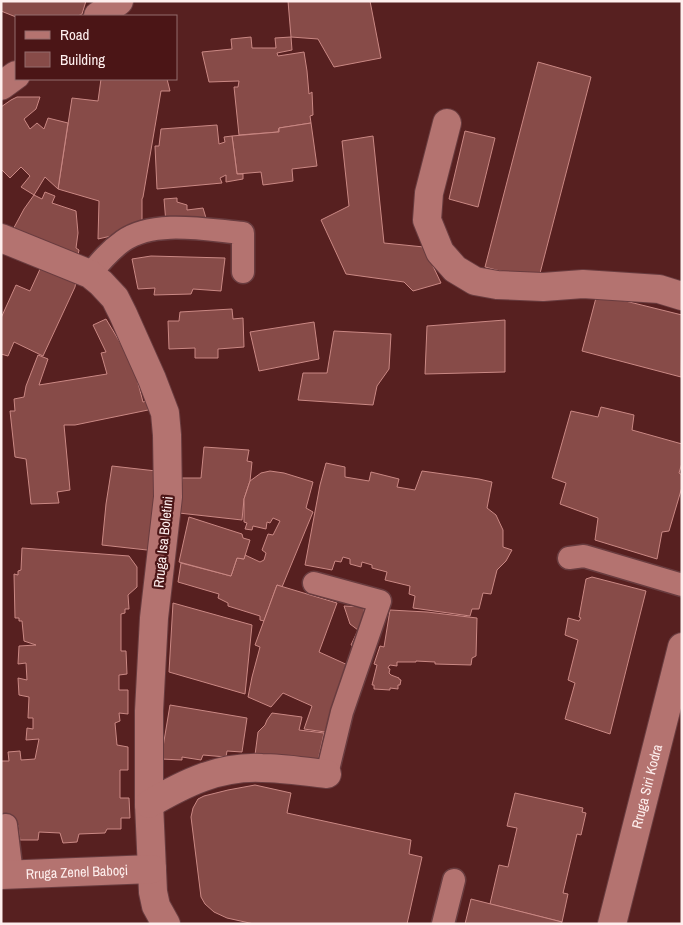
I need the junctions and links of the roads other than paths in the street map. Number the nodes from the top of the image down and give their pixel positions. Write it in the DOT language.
graph roads {
  1 [pos="119,1"];
  2 [pos="99,15"];
  3 [pos="15,76"];
  4 [pos="1,86"];
  5 [pos="447,124"];
  6 [pos="1,238"];
  7 [pos="243,272"];
  8 [pos="90,274"];
  9 [pos="682,296"];
  10 [pos="569,558"];
  11 [pos="314,583"];
  12 [pos="682,585"];
  13 [pos="682,647"];
  14 [pos="676,689"];
  15 [pos="328,774"];
  16 [pos="149,804"];
  17 [pos="6,825"];
  18 [pos="152,869"];
  19 [pos="6,874"];
  20 [pos="454,880"];
  21 [pos="166,924"];
  22 [pos="443,924"];
  23 [pos="612,924"];
  1 -- 2 [label="street"];
  3 -- 4 [label="street"];
  5 -- 9 [label="street"];
  6 -- 8 [label="street, Rruga Isa Boletini"];
  7 -- 8 [label="lane"];
  8 -- 16 [label="street, Rruga Isa Boletini"];
  10 -- 12 [label="lane"];
  11 -- 15 [label="lane"];
  13 -- 14 [label="street, Rruga Siri Kodra"];
  14 -- 23 [label="street, Rruga Siri Kodra"];
  15 -- 16 [label="street"];
  16 -- 18 [label="street, Rruga Isa Boletini"];
  17 -- 19 [label="lane"];
  18 -- 19 [label="street, Rruga Zenel Baboçi"];
  18 -- 21 [label="street, Rruga Isa Boletini"];
  20 -- 22 [label="lane"];
}
